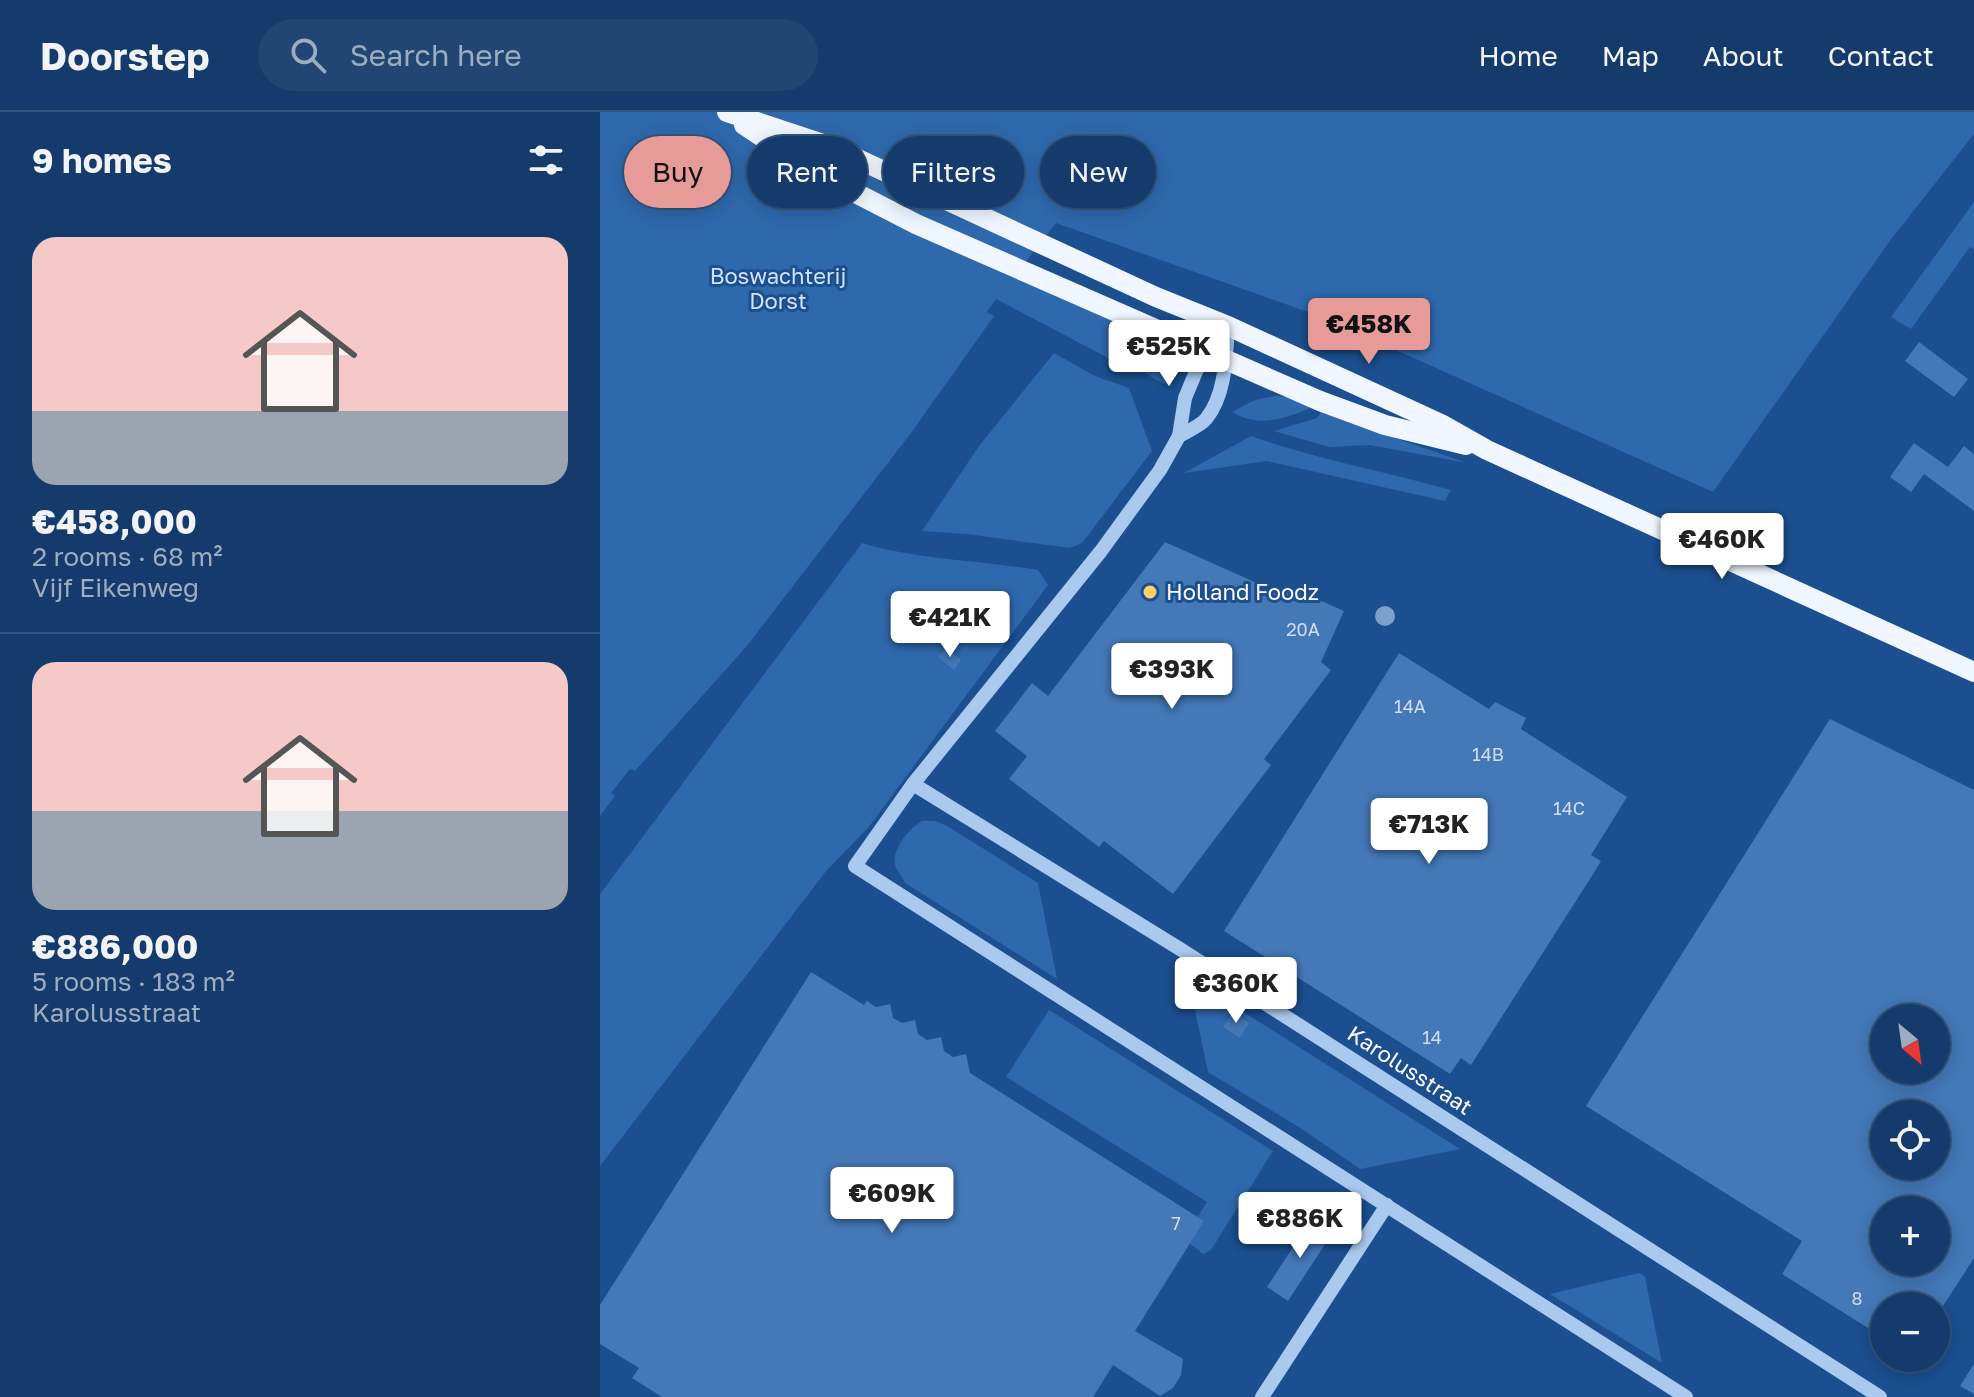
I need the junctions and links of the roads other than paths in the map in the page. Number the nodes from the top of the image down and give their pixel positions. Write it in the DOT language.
graph roads {
  1 [pos="726,112"];
  2 [pos="1228,326"];
  3 [pos="1205,350"];
  4 [pos="1226,359"];
  5 [pos="1179,436"];
  6 [pos="1487,450"];
  7 [pos="1974,672"];
  8 [pos="913,784"];
  9 [pos="1387,1205"];
  10 [pos="1262,1397"];
  11 [pos="1686,1397"];
  12 [pos="1880,1397"];
  1 -- 2 [label="main road"];
  1 -- 3 [label="main road"];
  2 -- 4 [label="street"];
  2 -- 6 [label="main road"];
  3 -- 4 [label="main road"];
  3 -- 5 [label="street"];
  4 -- 5 [label="street"];
  4 -- 6 [label="main road"];
  5 -- 8 [label="street"];
  6 -- 7 [label="main road"];
  8 -- 9 [label="street"];
  8 -- 12 [label="street, Karolusstraat"];
  9 -- 10 [label="street"];
  9 -- 11 [label="street"];
}
